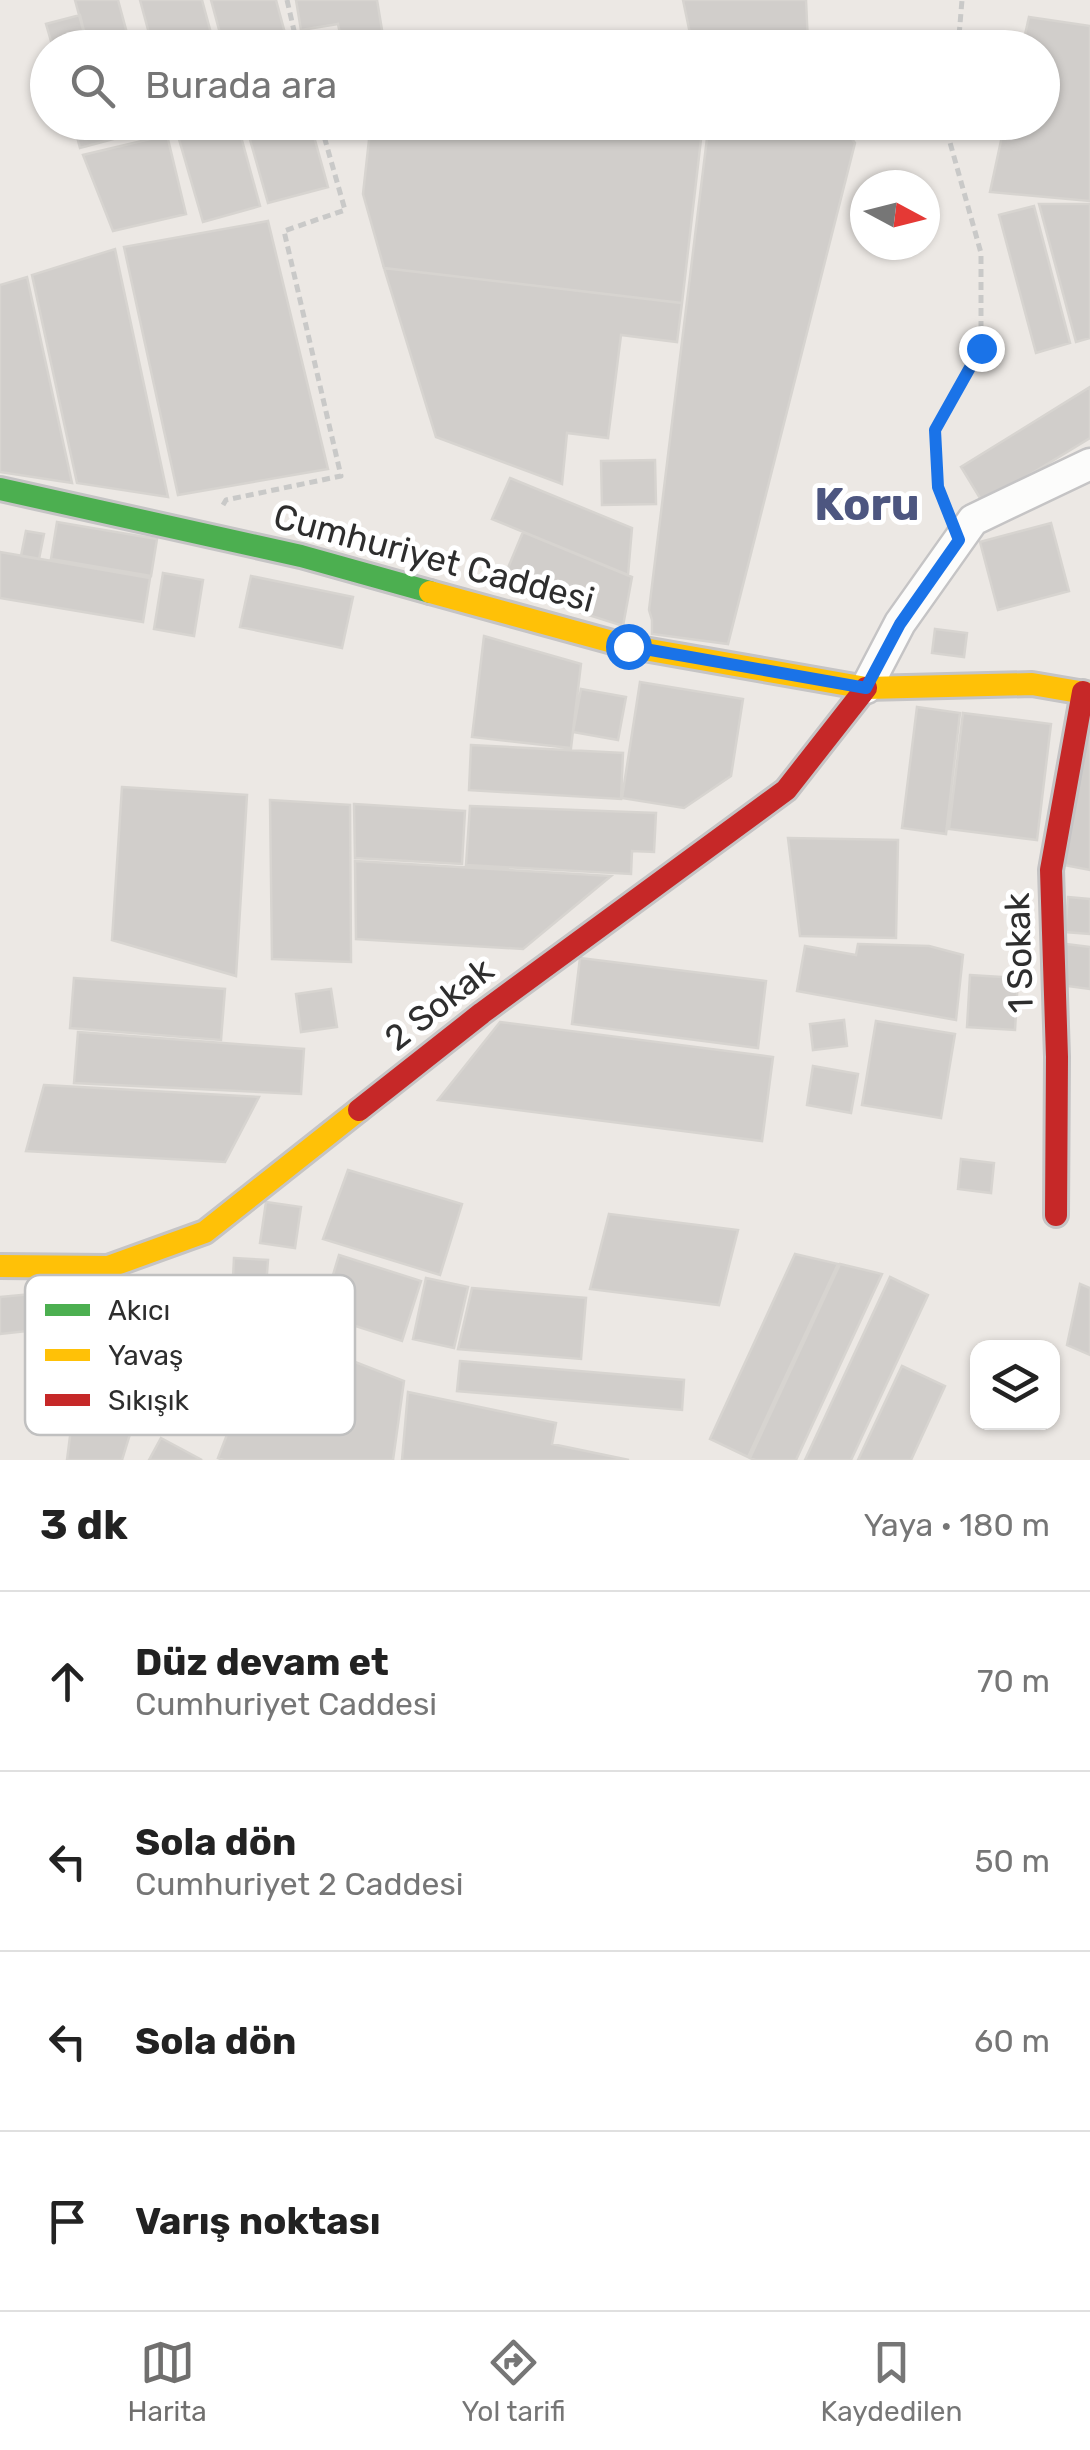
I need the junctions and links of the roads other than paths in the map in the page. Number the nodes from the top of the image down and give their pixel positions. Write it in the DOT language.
graph roads {
  1 [pos="1090,464"];
  2 [pos="0,489"];
  3 [pos="866,688"];
  4 [pos="1086,693"];
  5 [pos="1056,1215"];
  6 [pos="0,1266"];
  1 -- 3 [label="street"];
  2 -- 3 [label="street, Cumhuriyet Caddesi"];
  3 -- 4 [label="street, Cumhuriyet Caddesi"];
  3 -- 6 [label="street, 2 Sokak"];
  4 -- 5 [label="street, 1 Sokak"];
}
